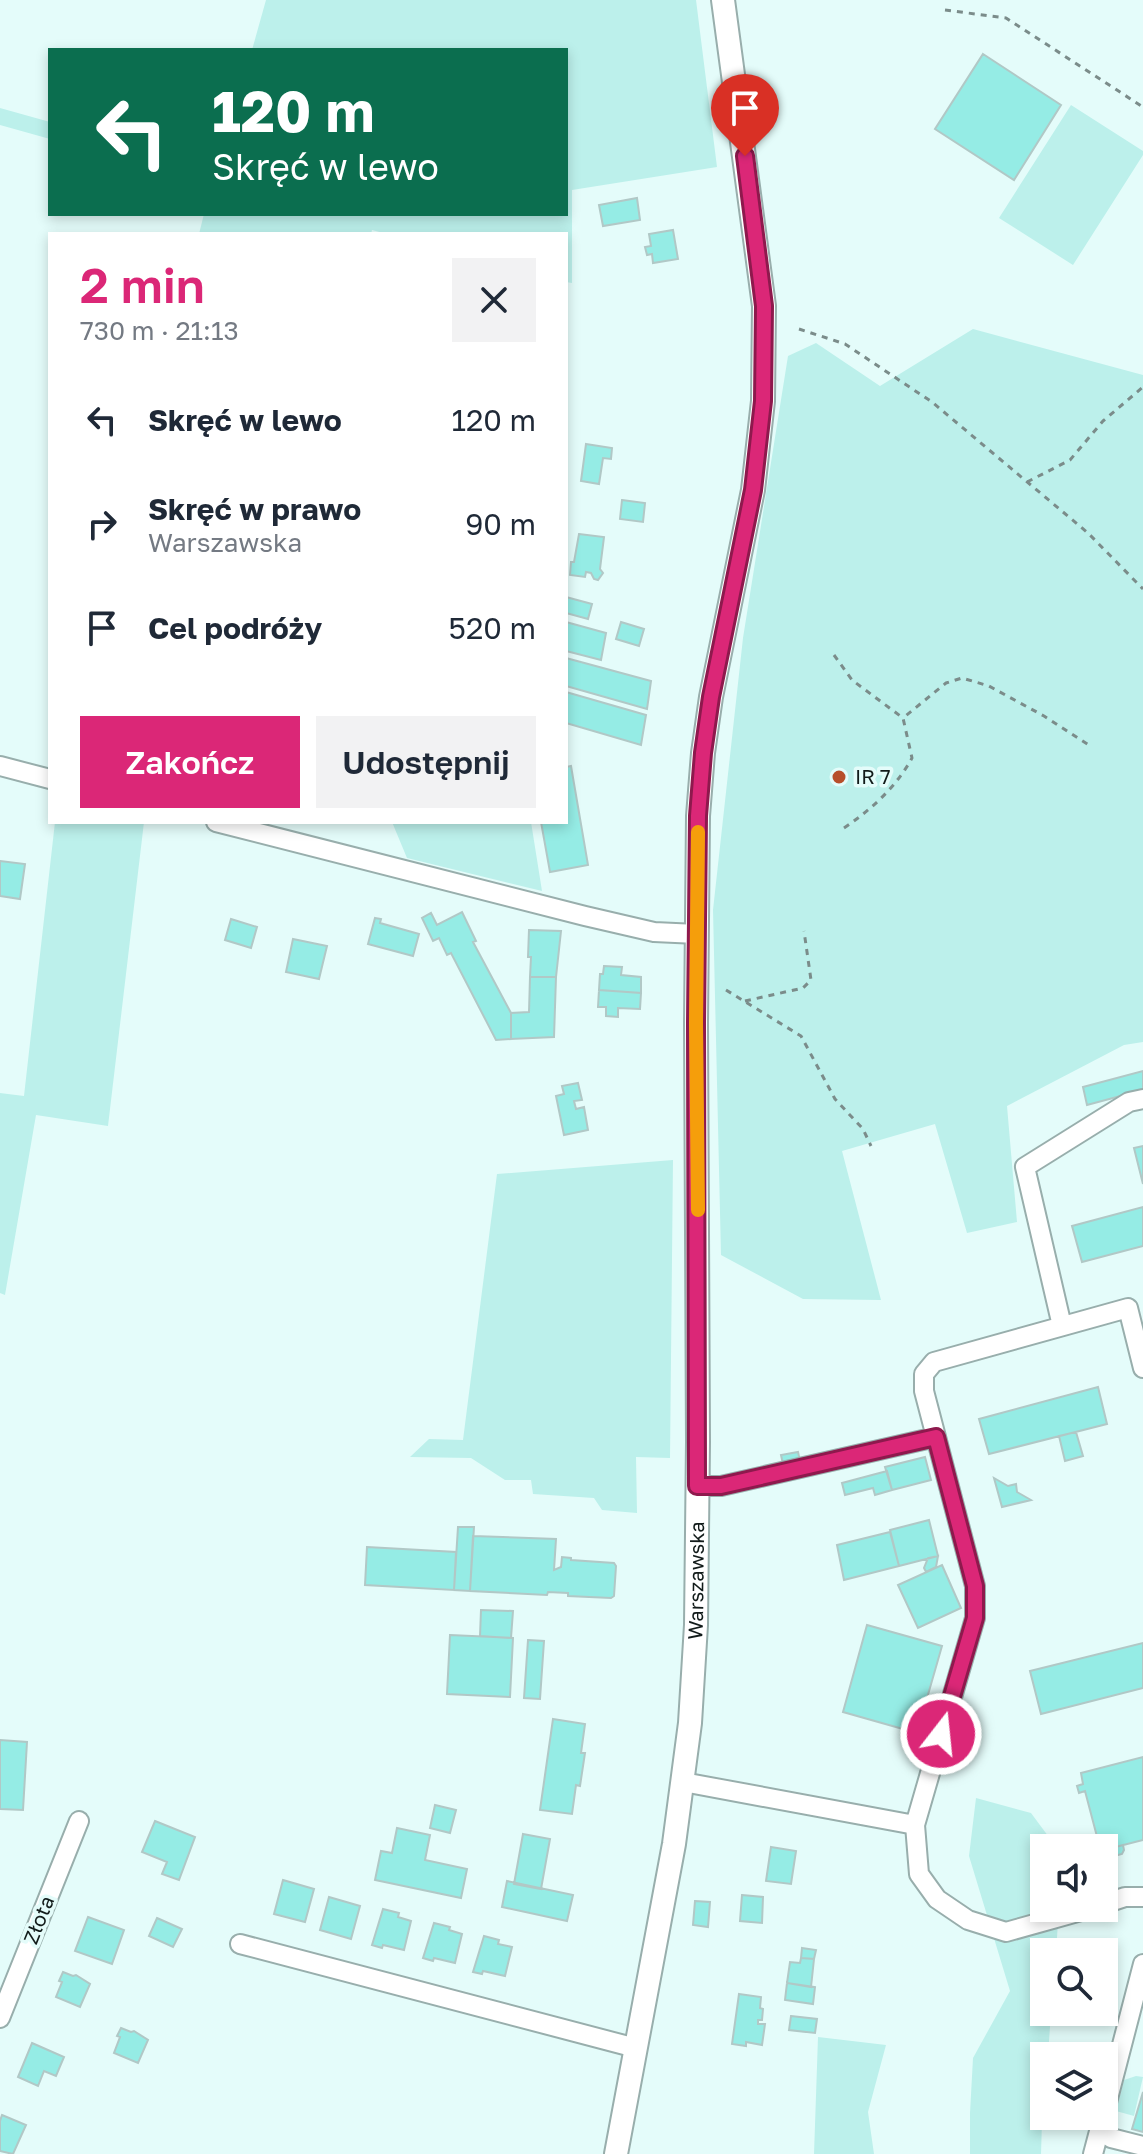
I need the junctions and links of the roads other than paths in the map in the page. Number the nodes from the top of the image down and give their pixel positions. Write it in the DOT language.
graph roads {
  1 [pos="723,0"];
  2 [pos="0,766"];
  3 [pos="48,778"];
  4 [pos="224,824"];
  5 [pos="697,934"];
  6 [pos="1143,1099"];
  7 [pos="1135,1306"];
  8 [pos="1062,1326"];
  9 [pos="1143,1368"];
  10 [pos="936,1437"];
  11 [pos="697,1486"];
  12 [pos="683,1782"];
  13 [pos="79,1821"];
  14 [pos="915,1825"];
  15 [pos="1143,1897"];
  16 [pos="1118,1899"];
  17 [pos="1042,1922"];
  18 [pos="240,1944"];
  19 [pos="1143,1964"];
  20 [pos="0,2018"];
  21 [pos="636,2048"];
  22 [pos="1118,2059"];
  23 [pos="1099,2130"];
  24 [pos="1102,2130"];
  25 [pos="1143,2146"];
  26 [pos="616,2154"];
  27 [pos="1093,2154"];
  1 -- 5 [label="main road, Warszawska"];
  2 -- 3 [label="street"];
  4 -- 5 [label="street"];
  5 -- 11 [label="main road, Warszawska"];
  6 -- 8 [label="street"];
  7 -- 8 [label="street"];
  7 -- 9 [label="street"];
  8 -- 10 [label="street"];
  10 -- 11 [label="street"];
  10 -- 14 [label="street"];
  11 -- 12 [label="main road, Warszawska"];
  12 -- 14 [label="street"];
  12 -- 21 [label="main road, Warszawska"];
  13 -- 20 [label="street, Złota"];
  14 -- 17 [label="street"];
  15 -- 16 [label="street"];
  18 -- 21 [label="street"];
  19 -- 22 [label="street"];
  21 -- 26 [label="main road, Warszawska"];
  23 -- 27 [label="street"];
  24 -- 25 [label="street"];
}
